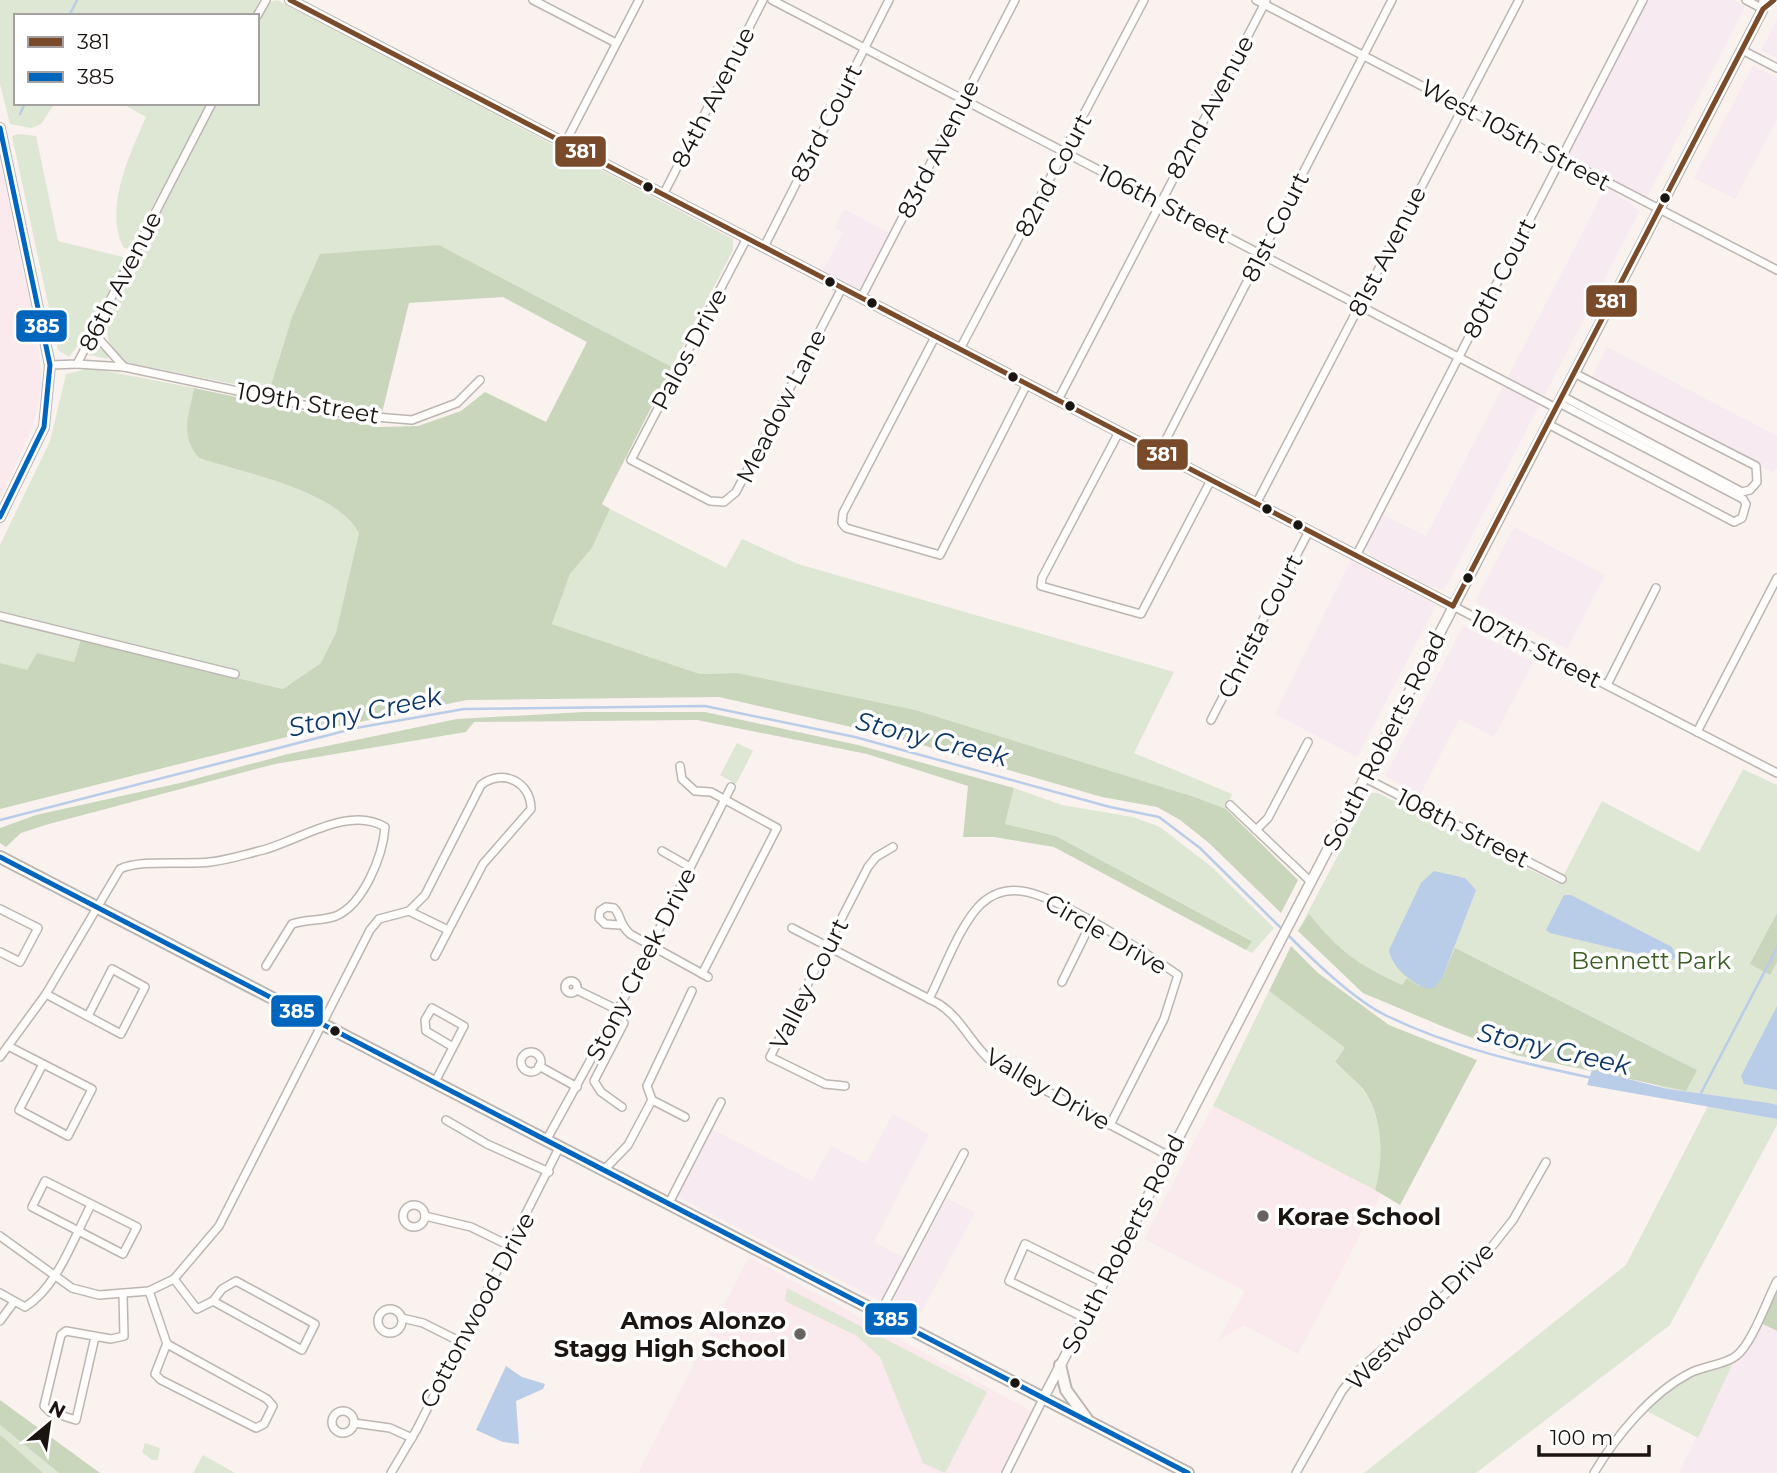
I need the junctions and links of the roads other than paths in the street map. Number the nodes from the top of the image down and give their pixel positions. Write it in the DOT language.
graph roads {
  1 [pos="290,0"];
  2 [pos="533,0"];
  3 [pos="639,0"];
  4 [pos="763,0"];
  5 [pos="772,0"];
  6 [pos="889,0"];
  7 [pos="1015,0"];
  8 [pos="1143,0"];
  9 [pos="1256,0"];
  10 [pos="1392,0"];
  11 [pos="1519,0"];
  12 [pos="1643,0"];
  13 [pos="1746,0"];
  14 [pos="1774,0"];
  15 [pos="1265,2"];
  16 [pos="1764,5"];
  17 [pos="616,43"];
  18 [pos="864,48"];
  19 [pos="1742,50"];
  20 [pos="1363,55"];
  21 [pos="1777,68"];
  22 [pos="964,100"];
  23 [pos="211,105"];
  24 [pos="1462,106"];
  25 [pos="0,128"];
  26 [pos="565,143"];
  27 [pos="1065,153"];
  28 [pos="1561,159"];
  29 [pos="663,195"];
  30 [pos="1159,202"];
  31 [pos="1659,210"];
  32 [pos="747,238"];
  33 [pos="764,247"];
  34 [pos="1261,254"];
  35 [pos="1777,270"];
  36 [pos="842,288"];
  37 [pos="861,298"];
  38 [pos="1359,304"];
  39 [pos="96,329"];
  40 [pos="935,337"];
  41 [pos="960,349"];
  42 [pos="1459,356"];
  43 [pos="78,364"];
  44 [pos="50,365"];
  45 [pos="124,367"];
  46 [pos="1574,373"];
  47 [pos="480,380"];
  48 [pos="1027,384"];
  49 [pos="1058,401"];
  50 [pos="1559,402"];
  51 [pos="1548,424"];
  52 [pos="1119,432"];
  53 [pos="1159,453"];
  54 [pos="631,460"];
  55 [pos="1211,480"];
  56 [pos="1256,504"];
  57 [pos="0,517"];
  58 [pos="1309,531"];
  59 [pos="1356,556"];
  60 [pos="1777,578"];
  61 [pos="1656,588"];
  62 [pos="1453,607"];
  63 [pos="0,616"];
  64 [pos="235,674"];
  65 [pos="1607,685"];
  66 [pos="1211,720"];
  67 [pos="1697,732"];
  68 [pos="1308,742"];
  69 [pos="680,766"];
  70 [pos="1777,773"];
  71 [pos="1364,778"];
  72 [pos="731,787"];
  73 [pos="724,801"];
  74 [pos="1230,804"];
  75 [pos="1256,830"];
  76 [pos="893,847"];
  77 [pos="662,851"];
  78 [pos="0,857"];
  79 [pos="690,867"];
  80 [pos="1562,879"];
  81 [pos="1311,882"];
  82 [pos="100,908"];
  83 [pos="0,909"];
  84 [pos="409,911"];
  85 [pos="1091,923"];
  86 [pos="620,925"];
  87 [pos="792,928"];
  88 [pos="448,930"];
  89 [pos="827,946"];
  90 [pos="649,947"];
  91 [pos="0,952"];
  92 [pos="435,956"];
  93 [pos="267,966"];
  94 [pos="1062,982"];
  95 [pos="577,990"];
  96 [pos="692,991"];
  97 [pos="46,994"];
  98 [pos="929,999"];
  99 [pos="618,1010"];
  100 [pos="88,1016"];
  101 [pos="624,1023"];
  102 [pos="322,1025"];
  103 [pos="8,1046"];
  104 [pos="453,1047"];
  105 [pos="598,1047"];
  106 [pos="608,1053"];
  107 [pos="0,1057"];
  108 [pos="43,1064"];
  109 [pos="539,1066"];
  110 [pos="435,1082"];
  111 [pos="845,1086"];
  112 [pos="577,1087"];
  113 [pos="652,1100"];
  114 [pos="721,1102"];
  115 [pos="622,1107"];
  116 [pos="685,1118"];
  117 [pos="446,1120"];
  118 [pos="1110,1125"];
  119 [pos="547,1139"];
  120 [pos="560,1146"];
  121 [pos="964,1153"];
  122 [pos="1169,1156"];
  123 [pos="1546,1162"];
  124 [pos="606,1170"];
  125 [pos="549,1172"];
  126 [pos="669,1203"];
  127 [pos="91,1205"];
  128 [pos="425,1216"];
  129 [pos="78,1231"];
  130 [pos="0,1236"];
  131 [pos="508,1245"];
  132 [pos="54,1275"];
  133 [pos="174,1279"];
  134 [pos="1777,1281"];
  135 [pos="1104,1283"];
  136 [pos="149,1291"];
  137 [pos="0,1293"];
  138 [pos="123,1295"];
  139 [pos="214,1301"];
  140 [pos="14,1302"];
  141 [pos="880,1313"];
  142 [pos="402,1318"];
  143 [pos="1085,1318"];
  144 [pos="0,1321"];
  145 [pos="95,1337"];
  146 [pos="459,1341"];
  147 [pos="166,1343"];
  148 [pos="1060,1365"];
  149 [pos="1043,1398"];
  150 [pos="1088,1422"];
  151 [pos="354,1423"];
  152 [pos="412,1438"];
  153 [pos="391,1473"];
  154 [pos="1006,1473"];
  155 [pos="1188,1473"];
  156 [pos="1297,1473"];
  157 [pos="1594,1473"];
  1 -- 26 [label="street, 107th Street"];
  2 -- 17 [label="street"];
  3 -- 17 [label="street"];
  4 -- 29 [label="street, 84th Avenue"];
  5 -- 18 [label="street, 106th Street"];
  6 -- 18 [label="street, 83rd Court"];
  7 -- 22 [label="street, 83rd Avenue"];
  8 -- 27 [label="street, 82nd Court"];
  9 -- 15 [label="street, West 105th Street"];
  10 -- 20 [label="street, 81st Court"];
  11 -- 24 [label="street, 81st Avenue"];
  12 -- 28 [label="street, 80th Court"];
  13 -- 16 [label="street"];
  14 -- 16 [label="street, South Roberts Road"];
  15 -- 20 [label="street, West 105th Street"];
  15 -- 30 [label="street, 82nd Avenue"];
  16 -- 19 [label="street, South Roberts Road"];
  17 -- 26 [label="street"];
  18 -- 22 [label="street, 106th Street"];
  18 -- 33 [label="street, 83rd Court"];
  19 -- 21 [label="street"];
  19 -- 31 [label="street, South Roberts Road"];
  20 -- 24 [label="street, West 105th Street"];
  20 -- 34 [label="street, 81st Court"];
  22 -- 27 [label="street, 106th Street"];
  22 -- 37 [label="street, 83rd Avenue"];
  23 -- 39 [label="street, 86th Avenue"];
  24 -- 28 [label="street, West 105th Street"];
  24 -- 38 [label="street, 81st Avenue"];
  25 -- 44 [label="street"];
  26 -- 29 [label="street, 107th Street"];
  27 -- 30 [label="street, 106th Street"];
  27 -- 41 [label="street, 82nd Court"];
  28 -- 31 [label="street, West 105th Street"];
  28 -- 42 [label="street, 80th Court"];
  29 -- 32 [label="street, 107th Street"];
  30 -- 34 [label="street, 106th Street"];
  30 -- 49 [label="street, 82nd Avenue"];
  31 -- 35 [label="street, West 105th Street"];
  31 -- 46 [label="street, South Roberts Road"];
  32 -- 33 [label="street, 107th Street"];
  32 -- 54 [label="street, Palos Drive"];
  33 -- 36 [label="street, 107th Street"];
  34 -- 38 [label="street, 106th Street"];
  34 -- 53 [label="street, 81st Court"];
  36 -- 37 [label="street, 107th Street"];
  36 -- 54 [label="street, Meadow Lane"];
  37 -- 40 [label="street, 107th Street"];
  38 -- 42 [label="street, 106th Street"];
  38 -- 56 [label="street, 81st Avenue"];
  39 -- 43 [label="street, 86th Avenue"];
  39 -- 45 [label="street"];
  40 -- 41 [label="street, 107th Street"];
  40 -- 48 [label="street"];
  41 -- 48 [label="street, 107th Street"];
  42 -- 50 [label="street, 106th Street"];
  42 -- 59 [label="street, 80th Court"];
  43 -- 44 [label="street, 86th Avenue"];
  43 -- 45 [label="street, 109th Street"];
  44 -- 57 [label="street, 86th Avenue"];
  45 -- 47 [label="street, 109th Street"];
  46 -- 50 [label="street, South Roberts Road"];
  46 -- 50 [label="street"];
  48 -- 49 [label="street, 107th Street"];
  49 -- 52 [label="street, 107th Street"];
  50 -- 51 [label="street, South Roberts Road"];
  50 -- 51 [label="street"];
  51 -- 62 [label="street, South Roberts Road"];
  52 -- 53 [label="street, 107th Street"];
  52 -- 55 [label="street"];
  53 -- 55 [label="street, 107th Street"];
  55 -- 56 [label="street, 107th Street"];
  56 -- 58 [label="street, 107th Street"];
  58 -- 59 [label="street, 107th Street"];
  58 -- 66 [label="street, Christa Court"];
  59 -- 62 [label="street, 107th Street"];
  60 -- 67 [label="street"];
  61 -- 65 [label="street"];
  62 -- 65 [label="street, 107th Street"];
  62 -- 71 [label="street, South Roberts Road"];
  63 -- 64 [label="street"];
  65 -- 67 [label="street, 107th Street"];
  67 -- 70 [label="street, 107th Street"];
  68 -- 75 [label="street"];
  69 -- 73 [label="street"];
  71 -- 80 [label="street, 108th Street"];
  71 -- 81 [label="street, South Roberts Road"];
  72 -- 73 [label="street, Stony Creek Drive"];
  73 -- 79 [label="street, Stony Creek Drive"];
  73 -- 90 [label="street"];
  74 -- 75 [label="street"];
  75 -- 81 [label="street"];
  76 -- 89 [label="street, Valley Court"];
  77 -- 79 [label="street"];
  78 -- 82 [label="main road"];
  79 -- 90 [label="street, Stony Creek Drive"];
  81 -- 122 [label="street, South Roberts Road"];
  82 -- 93 [label="street"];
  82 -- 97 [label="street"];
  82 -- 102 [label="main road"];
  83 -- 91 [label="street"];
  84 -- 88 [label="street"];
  84 -- 88 [label="street"];
  84 -- 102 [label="street"];
  85 -- 94 [label="street"];
  85 -- 98 [label="street, Circle Drive"];
  85 -- 118 [label="street, Circle Drive"];
  86 -- 90 [label="street"];
  87 -- 89 [label="street, Valley Drive"];
  88 -- 92 [label="street"];
  89 -- 98 [label="street, Valley Drive"];
  89 -- 111 [label="street, Valley Court"];
  90 -- 99 [label="street, Stony Creek Drive"];
  95 -- 99 [label="street"];
  96 -- 113 [label="street"];
  97 -- 100 [label="street"];
  97 -- 103 [label="street"];
  98 -- 118 [label="street, Valley Drive"];
  99 -- 105 [label="street, Stony Creek Drive"];
  100 -- 100 [label="street"];
  101 -- 106 [label="street"];
  102 -- 110 [label="main road"];
  102 -- 133 [label="street"];
  103 -- 107 [label="street"];
  103 -- 108 [label="street"];
  104 -- 104 [label="street"];
  104 -- 110 [label="street"];
  105 -- 106 [label="street"];
  105 -- 112 [label="street, Stony Creek Drive"];
  106 -- 115 [label="street"];
  108 -- 108 [label="street"];
  109 -- 112 [label="street"];
  110 -- 119 [label="main road"];
  112 -- 119 [label="street, Stony Creek Drive"];
  113 -- 116 [label="street"];
  113 -- 124 [label="street"];
  114 -- 126 [label="street"];
  117 -- 125 [label="street"];
  118 -- 122 [label="street, Valley Drive"];
  119 -- 120 [label="main road"];
  120 -- 124 [label="main road"];
  120 -- 125 [label="street, Cottonwood Drive"];
  121 -- 141 [label="street"];
  122 -- 135 [label="street, South Roberts Road"];
  123 -- 156 [label="street, Westwood Drive"];
  124 -- 126 [label="main road"];
  125 -- 131 [label="street, Cottonwood Drive"];
  126 -- 141 [label="main road"];
  127 -- 129 [label="street"];
  127 -- 129 [label="street"];
  127 -- 129 [label="street"];
  128 -- 131 [label="street"];
  129 -- 132 [label="street"];
  130 -- 132 [label="street"];
  131 -- 146 [label="street, Cottonwood Drive"];
  132 -- 138 [label="street"];
  132 -- 140 [label="street"];
  133 -- 136 [label="street"];
  133 -- 139 [label="street"];
  134 -- 157 [label="street"];
  135 -- 143 [label="street, South Roberts Road"];
  135 -- 143 [label="street"];
  136 -- 138 [label="street"];
  136 -- 147 [label="street"];
  137 -- 140 [label="street"];
  138 -- 145 [label="street"];
  139 -- 139 [label="street"];
  140 -- 144 [label="street"];
  141 -- 149 [label="main road"];
  142 -- 146 [label="street"];
  143 -- 148 [label="street, South Roberts Road"];
  145 -- 145 [label="street"];
  146 -- 152 [label="street, Cottonwood Drive"];
  147 -- 147 [label="street"];
  148 -- 149 [label="street, South Roberts Road"];
  148 -- 150 [label="main road"];
  149 -- 150 [label="main road"];
  149 -- 154 [label="street, South Roberts Road"];
  150 -- 155 [label="main road"];
  151 -- 152 [label="street"];
  152 -- 153 [label="street, Cottonwood Drive"];
}
